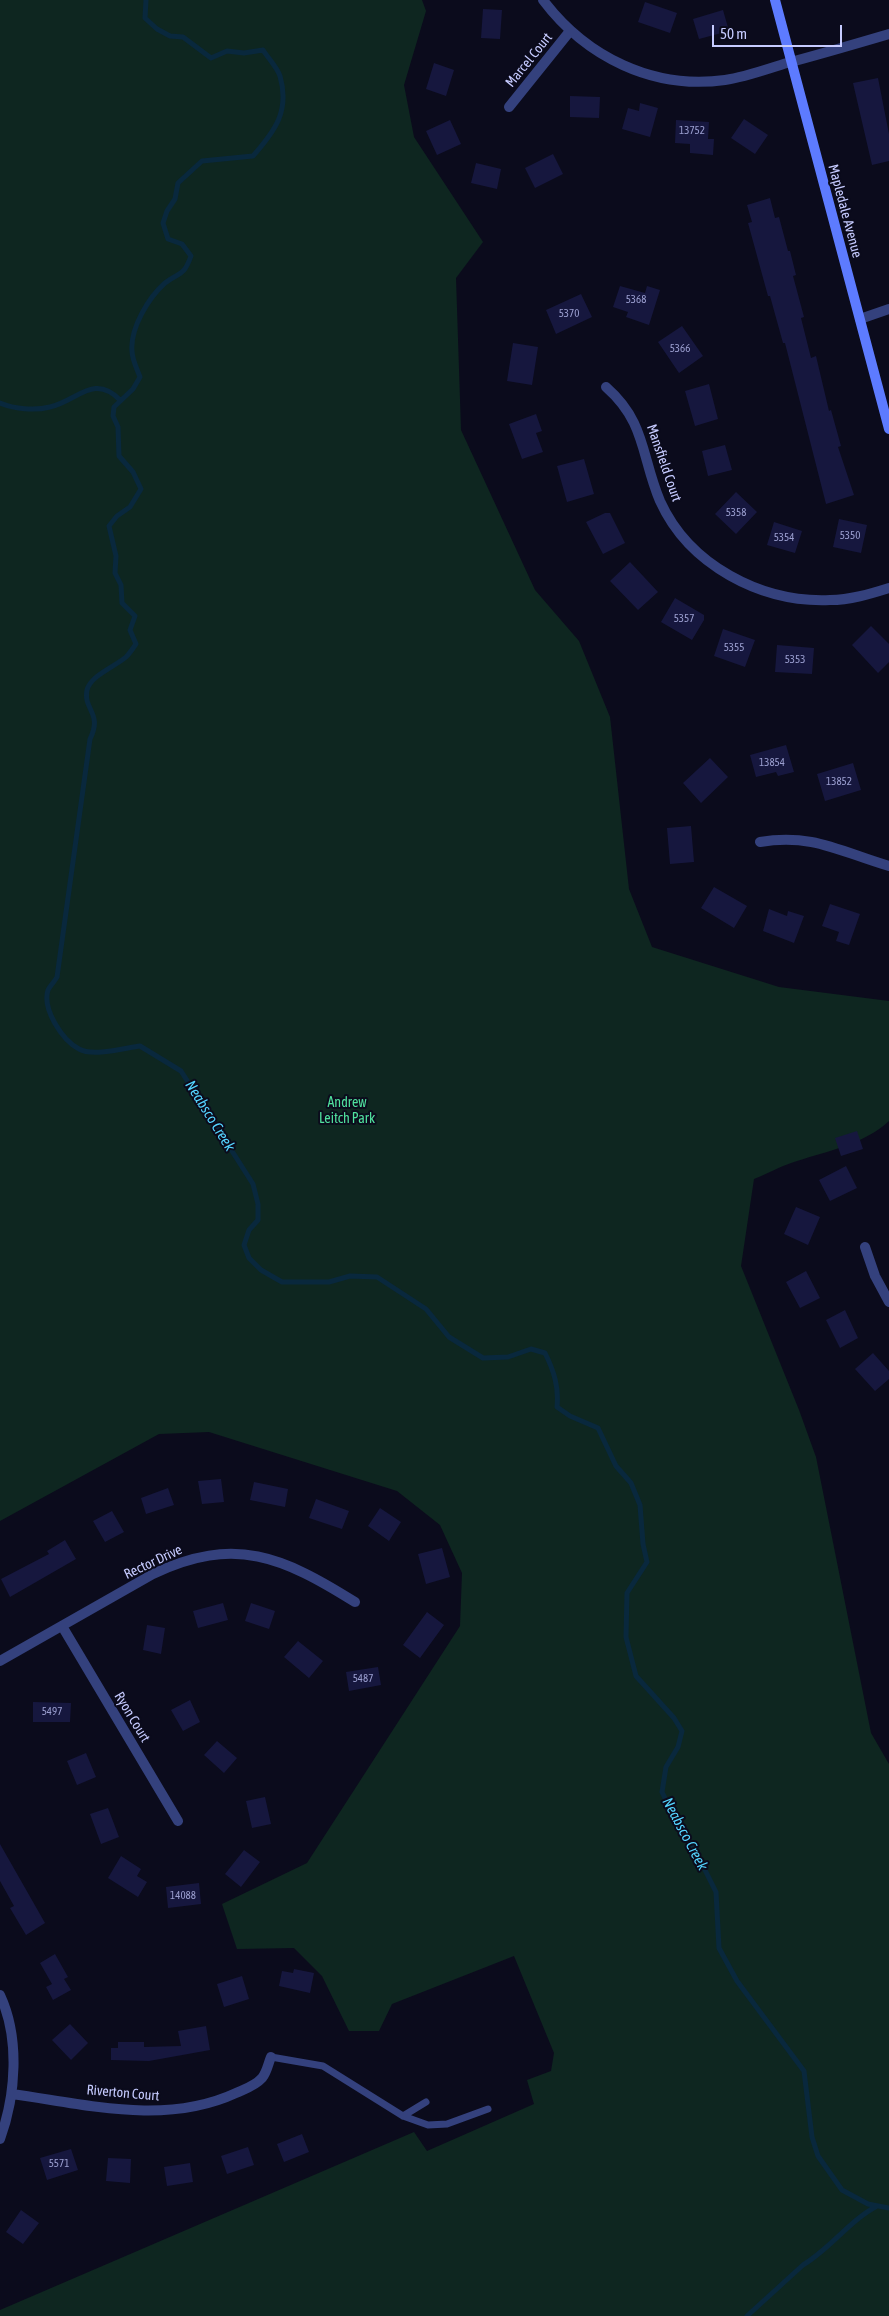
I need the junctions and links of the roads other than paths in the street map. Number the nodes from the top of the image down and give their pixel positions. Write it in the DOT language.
graph roads {
  1 [pos="544,0"];
  2 [pos="775,0"];
  3 [pos="570,31"];
  4 [pos="889,34"];
  5 [pos="791,62"];
  6 [pos="509,107"];
  7 [pos="889,309"];
  8 [pos="860,318"];
  9 [pos="606,387"];
  10 [pos="889,429"];
  11 [pos="889,588"];
  12 [pos="760,842"];
  13 [pos="889,866"];
  14 [pos="865,1247"];
  15 [pos="889,1302"];
  16 [pos="355,1602"];
  17 [pos="62,1626"];
  18 [pos="0,1661"];
  19 [pos="178,1821"];
  20 [pos="0,1995"];
  21 [pos="271,2057"];
  22 [pos="12,2094"];
  23 [pos="426,2102"];
  24 [pos="488,2109"];
  25 [pos="403,2116"];
  26 [pos="0,2139"];
  1 -- 3 [label="street"];
  2 -- 5 [label="street, Mapledale Avenue"];
  3 -- 5 [label="street"];
  3 -- 6 [label="street, Marcel Court"];
  4 -- 5 [label="street"];
  5 -- 8 [label="street, Mapledale Avenue"];
  7 -- 8 [label="street"];
  8 -- 10 [label="street, Mapledale Avenue"];
  9 -- 11 [label="street, Mansfield Court"];
  12 -- 13 [label="street"];
  14 -- 15 [label="street"];
  16 -- 17 [label="street, Rector Drive"];
  17 -- 18 [label="street, Rector Drive"];
  17 -- 19 [label="street, Ryon Court"];
  20 -- 22 [label="street"];
  21 -- 22 [label="street, Riverton Court"];
  21 -- 25 [label="lane"];
  22 -- 26 [label="street"];
  23 -- 25 [label="lane"];
  24 -- 25 [label="lane"];
}
